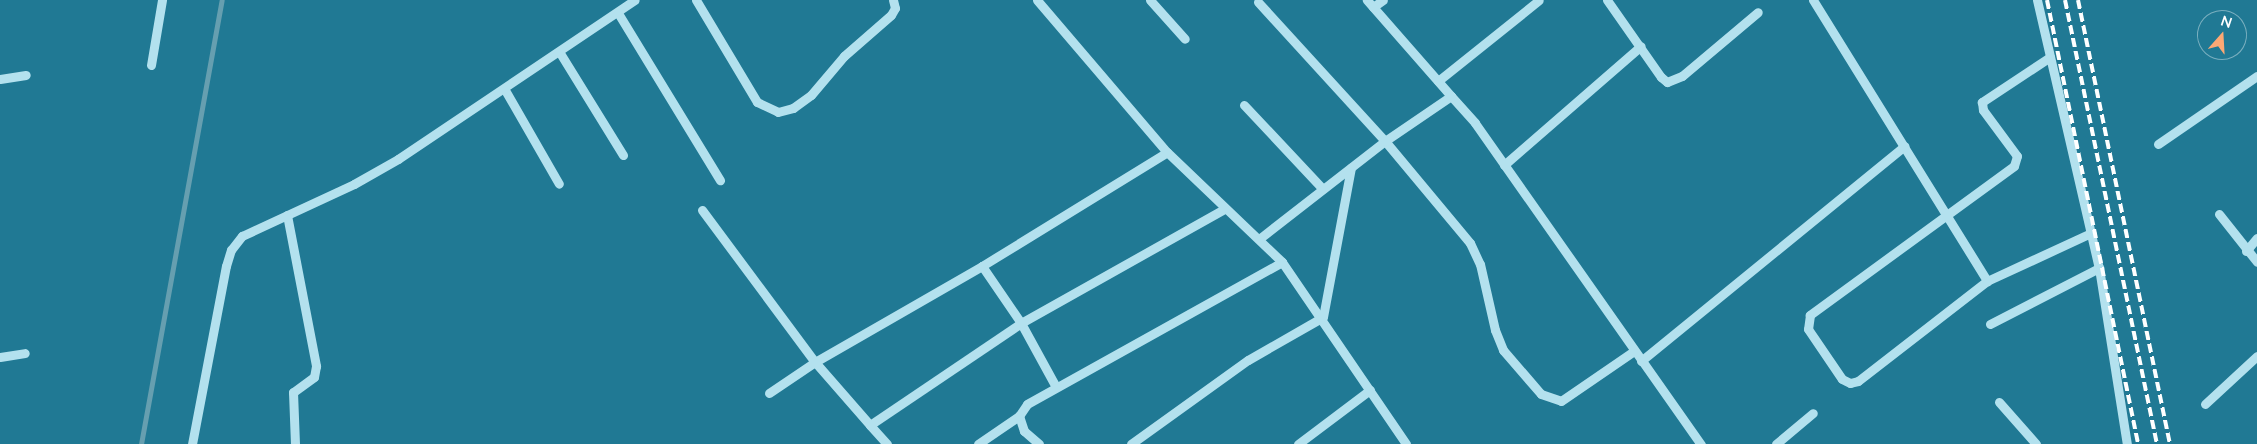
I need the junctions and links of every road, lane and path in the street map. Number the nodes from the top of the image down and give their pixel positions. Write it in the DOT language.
graph roads {
  1 [pos="162,0"];
  2 [pos="635,0"];
  3 [pos="696,0"];
  4 [pos="893,0"];
  5 [pos="1037,0"];
  6 [pos="1150,0"];
  7 [pos="1367,0"];
  8 [pos="1383,0"];
  9 [pos="1539,0"];
  10 [pos="1813,0"];
  11 [pos="2037,0"];
  12 [pos="1611,1"];
  13 [pos="1258,2"];
  14 [pos="1373,7"];
  15 [pos="1758,12"];
  16 [pos="618,13"];
  17 [pos="1185,39"];
  18 [pos="1641,46"];
  19 [pos="560,52"];
  20 [pos="2050,57"];
  21 [pos="151,65"];
  22 [pos="26,75"];
  23 [pos="2257,76"];
  24 [pos="0,79"];
  25 [pos="1438,81"];
  26 [pos="505,90"];
  27 [pos="1451,96"];
  28 [pos="1244,105"];
  29 [pos="1385,141"];
  30 [pos="2158,144"];
  31 [pos="1905,146"];
  32 [pos="1167,152"];
  33 [pos="622,155"];
  34 [pos="1504,165"];
  35 [pos="1351,168"];
  36 [pos="720,180"];
  37 [pos="559,184"];
  38 [pos="1323,189"];
  39 [pos="1224,209"];
  40 [pos="702,210"];
  41 [pos="2219,214"];
  42 [pos="287,215"];
  43 [pos="1948,216"];
  44 [pos="2091,232"];
  45 [pos="2257,238"];
  46 [pos="1259,239"];
  47 [pos="2246,251"];
  48 [pos="1282,262"];
  49 [pos="2257,262"];
  50 [pos="982,266"];
  51 [pos="2099,268"];
  52 [pos="1987,281"];
  53 [pos="1323,317"];
  54 [pos="1021,323"];
  55 [pos="1990,324"];
  56 [pos="1634,351"];
  57 [pos="25,353"];
  58 [pos="2257,356"];
  59 [pos="0,357"];
  60 [pos="1641,361"];
  61 [pos="815,362"];
  62 [pos="1056,388"];
  63 [pos="1370,390"];
  64 [pos="769,393"];
  65 [pos="1999,402"];
  66 [pos="2205,404"];
  67 [pos="1813,413"];
  68 [pos="1019,416"];
  69 [pos="870,425"];
  70 [pos="192,444"];
  71 [pos="295,444"];
  72 [pos="887,444"];
  73 [pos="978,444"];
  74 [pos="1039,444"];
  75 [pos="1131,444"];
  76 [pos="1298,444"];
  77 [pos="1406,444"];
  78 [pos="1701,444"];
  79 [pos="1776,444"];
  80 [pos="2036,444"];
  81 [pos="2127,444"];
  1 -- 21 [label="street"];
  2 -- 16 [label="street"];
  3 -- 4 [label="street"];
  5 -- 32 [label="street"];
  6 -- 17 [label="street"];
  7 -- 14 [label="street"];
  8 -- 14 [label="street"];
  9 -- 25 [label="street"];
  10 -- 31 [label="street"];
  11 -- 20 [label="street"];
  12 -- 18 [label="street"];
  13 -- 29 [label="street"];
  14 -- 25 [label="street"];
  15 -- 18 [label="street"];
  16 -- 19 [label="street"];
  16 -- 36 [label="street"];
  18 -- 34 [label="street"];
  19 -- 26 [label="street"];
  19 -- 33 [label="street"];
  20 -- 43 [label="street"];
  20 -- 44 [label="street"];
  22 -- 24 [label="street"];
  23 -- 30 [label="street"];
  25 -- 27 [label="street"];
  26 -- 37 [label="street"];
  26 -- 42 [label="street"];
  27 -- 29 [label="street"];
  27 -- 34 [label="street"];
  28 -- 38 [label="street"];
  29 -- 35 [label="street"];
  29 -- 56 [label="street"];
  31 -- 43 [label="street"];
  31 -- 60 [label="street"];
  32 -- 39 [label="street"];
  32 -- 50 [label="street"];
  34 -- 56 [label="street"];
  35 -- 38 [label="street"];
  35 -- 53 [label="street"];
  38 -- 46 [label="street"];
  39 -- 46 [label="street"];
  39 -- 54 [label="street"];
  40 -- 61 [label="street"];
  41 -- 47 [label="street"];
  42 -- 70 [label="street"];
  42 -- 71 [label="street"];
  43 -- 52 [label="street"];
  43 -- 52 [label="street"];
  44 -- 51 [label="street"];
  44 -- 52 [label="street"];
  45 -- 47 [label="street"];
  46 -- 48 [label="street"];
  47 -- 49 [label="street"];
  48 -- 53 [label="street"];
  48 -- 62 [label="street"];
  50 -- 54 [label="street"];
  50 -- 61 [label="street"];
  51 -- 55 [label="street"];
  51 -- 81 [label="street"];
  53 -- 63 [label="street"];
  53 -- 75 [label="street"];
  54 -- 62 [label="street"];
  54 -- 69 [label="street"];
  56 -- 60 [label="street"];
  57 -- 59 [label="street"];
  58 -- 66 [label="street"];
  60 -- 78 [label="street"];
  61 -- 64 [label="street"];
  61 -- 69 [label="street"];
  62 -- 68 [label="street"];
  63 -- 76 [label="street"];
  63 -- 77 [label="street"];
  65 -- 80 [label="street"];
  67 -- 79 [label="street"];
  68 -- 73 [label="street"];
  68 -- 74 [label="street"];
  69 -- 72 [label="street"];
}
